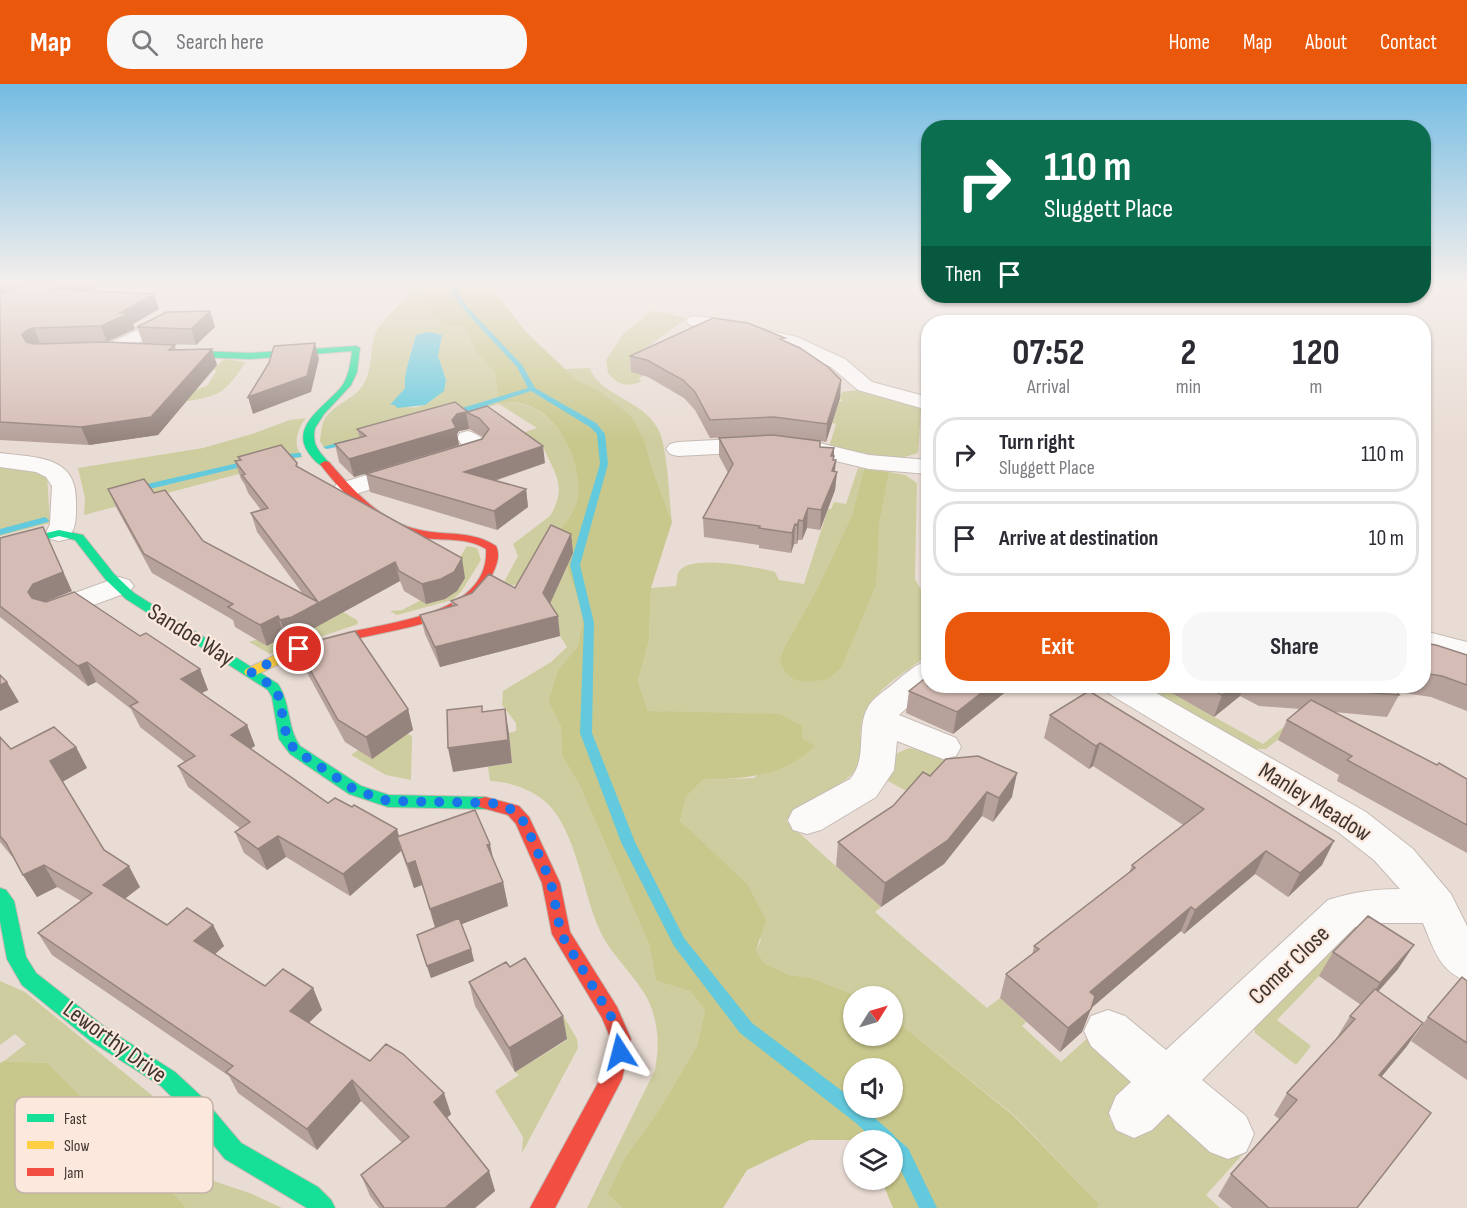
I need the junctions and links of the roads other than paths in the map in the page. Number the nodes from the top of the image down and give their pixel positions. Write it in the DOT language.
graph roads {
  1 [pos="137,335"];
  2 [pos="767,335"];
  3 [pos="806,335"];
  4 [pos="790,341"];
  5 [pos="107,350"];
  6 [pos="135,352"];
  7 [pos="153,352"];
  8 [pos="921,402"];
  9 [pos="676,449"];
  10 [pos="468,452"];
  11 [pos="0,460"];
  12 [pos="921,470"];
  13 [pos="346,489"];
  14 [pos="59,533"];
  15 [pos="0,548"];
  16 [pos="119,586"];
  17 [pos="55,610"];
  18 [pos="1431,642"];
  19 [pos="1467,652"];
  20 [pos="251,672"];
  21 [pos="921,677"];
  22 [pos="1132,693"];
  23 [pos="880,720"];
  24 [pos="944,747"];
  25 [pos="807,820"];
  26 [pos="0,895"];
  27 [pos="1436,906"];
  28 [pos="1467,962"];
  29 [pos="1108,1031"];
  30 [pos="187,1097"];
  31 [pos="1151,1097"];
  32 [pos="213,1127"];
  33 [pos="1228,1134"];
  34 [pos="323,1208"];
  35 [pos="542,1208"];
  1 -- 5 [label="street"];
  2 -- 4 [label="street"];
  3 -- 4 [label="street"];
  4 -- 8 [label="street"];
  5 -- 6 [label="street"];
  7 -- 13 [label="street"];
  9 -- 12 [label="street"];
  10 -- 13 [label="street"];
  11 -- 14 [label="street"];
  13 -- 20 [label="street"];
  14 -- 15 [label="street"];
  14 -- 16 [label="street, Sandoe Way"];
  16 -- 17 [label="street"];
  16 -- 20 [label="street, Sandoe Way"];
  18 -- 19 [label="street"];
  20 -- 35 [label="street, Sandoe Way"];
  21 -- 23 [label="street"];
  22 -- 27 [label="street, Manley Meadow"];
  23 -- 24 [label="street"];
  23 -- 25 [label="street"];
  26 -- 30 [label="street, Leworthy Drive"];
  27 -- 28 [label="street, Manley Meadow"];
  27 -- 31 [label="street, Comer Close"];
  29 -- 31 [label="street"];
  31 -- 33 [label="street"];
  32 -- 34 [label="street, Leworthy Drive"];
}
